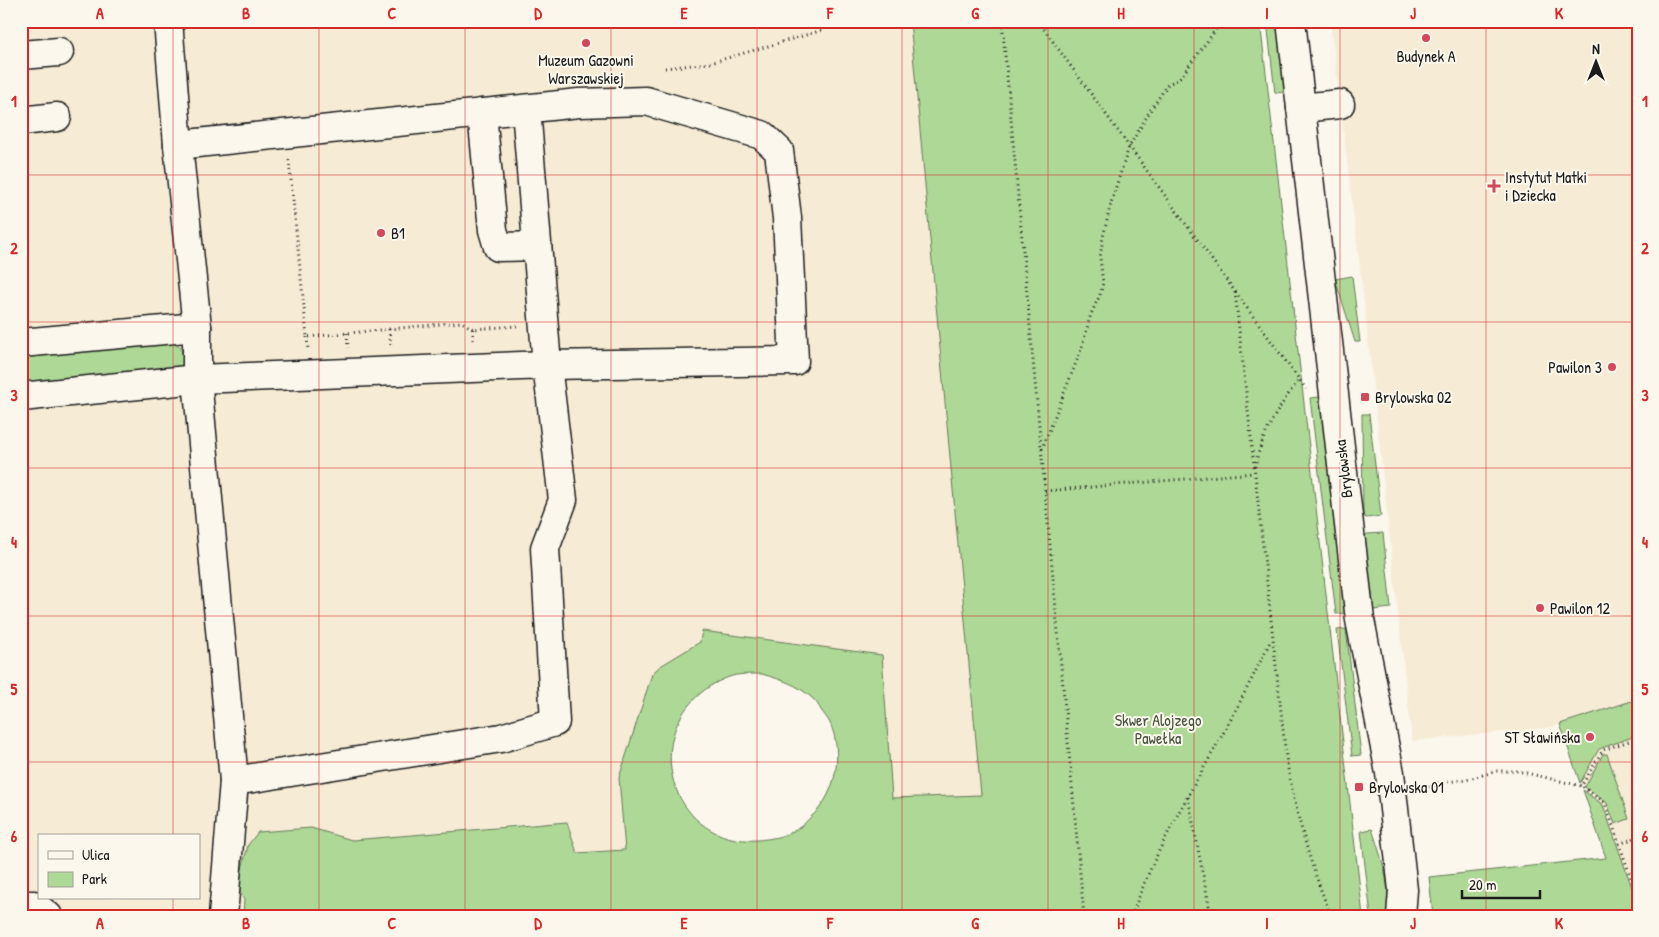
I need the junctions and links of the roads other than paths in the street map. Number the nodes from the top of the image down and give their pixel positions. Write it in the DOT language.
graph roads {
  1 [pos="168,21"];
  2 [pos="1291,21"];
  3 [pos="59,52"];
  4 [pos="21,55"];
  5 [pos="1340,104"];
  6 [pos="1301,108"];
  7 [pos="526,109"];
  8 [pos="482,113"];
  9 [pos="58,117"];
  10 [pos="21,121"];
  11 [pos="178,145"];
  12 [pos="537,246"];
  13 [pos="197,327"];
  14 [pos="21,343"];
  15 [pos="547,365"];
  16 [pos="197,379"];
  17 [pos="21,398"];
  18 [pos="234,781"];
  19 [pos="21,905"];
  20 [pos="48,916"];
  21 [pos="223,916"];
  22 [pos="1401,916"];
  1 -- 11 [label="street"];
  2 -- 6 [label="street, Brylowska"];
  3 -- 4 [label="street"];
  5 -- 6 [label="street"];
  6 -- 22 [label="street, Brylowska"];
  7 -- 8 [label="street"];
  7 -- 12 [label="street"];
  7 -- 15 [label="street"];
  8 -- 11 [label="street"];
  8 -- 12 [label="street"];
  9 -- 10 [label="street"];
  11 -- 13 [label="street"];
  12 -- 15 [label="street"];
  13 -- 14 [label="street"];
  13 -- 16 [label="street"];
  15 -- 16 [label="street"];
  15 -- 18 [label="street"];
  16 -- 17 [label="street"];
  16 -- 18 [label="street"];
  18 -- 21 [label="street"];
  19 -- 20 [label="street"];
}
